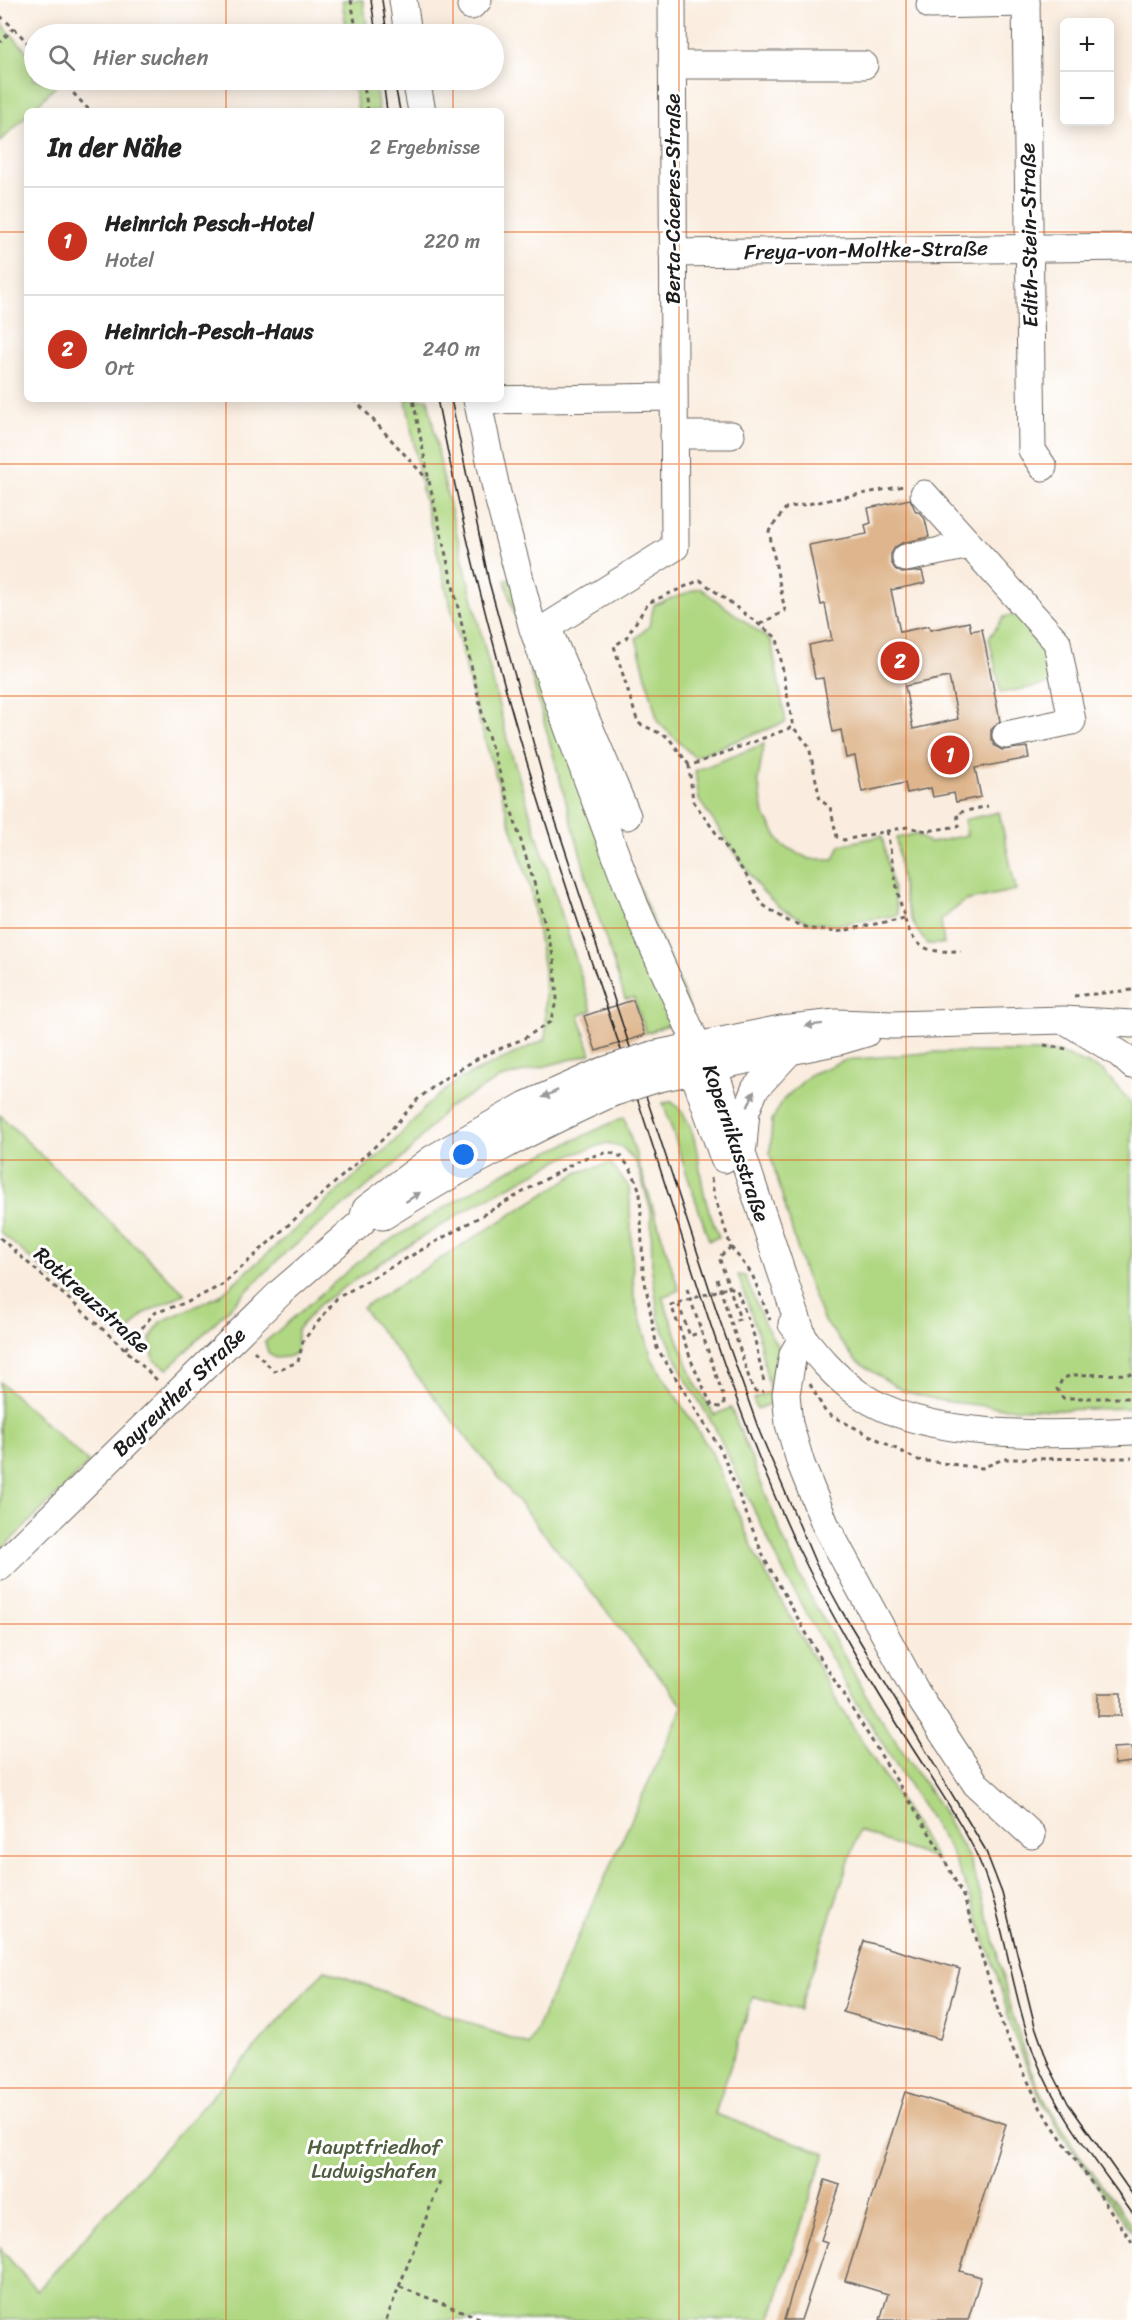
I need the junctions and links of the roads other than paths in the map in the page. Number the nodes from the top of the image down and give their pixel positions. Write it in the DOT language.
graph roads {
  1 [pos="403,0"];
  2 [pos="672,0"];
  3 [pos="1026,2"];
  4 [pos="930,5"];
  5 [pos="407,24"];
  6 [pos="672,65"];
  7 [pos="864,65"];
  8 [pos="418,90"];
  9 [pos="421,108"];
  10 [pos="1132,247"];
  11 [pos="1030,248"];
  12 [pos="673,253"];
  13 [pos="673,397"];
  14 [pos="504,399"];
  15 [pos="478,402"];
  16 [pos="674,435"];
  17 [pos="731,435"];
  18 [pos="1043,467"];
  19 [pos="924,494"];
  20 [pos="969,545"];
  21 [pos="906,558"];
  22 [pos="1006,735"];
  23 [pos="627,816"];
  24 [pos="1132,1006"];
  25 [pos="1064,1020"];
  26 [pos="893,1024"];
  27 [pos="1132,1024"];
  28 [pos="790,1051"];
  29 [pos="701,1060"];
  30 [pos="1132,1065"];
  31 [pos="742,1156"];
  32 [pos="803,1337"];
  33 [pos="1132,1431"];
  34 [pos="0,1567"];
  35 [pos="1032,1835"];
  1 -- 5 [label="street"];
  2 -- 6 [label="street, Berta-Cáceres-Straße"];
  3 -- 4 [label="street"];
  3 -- 11 [label="street, Edith-Stein-Straße"];
  6 -- 7 [label="street"];
  6 -- 12 [label="street, Berta-Cáceres-Straße"];
  8 -- 9 [label="street"];
  10 -- 11 [label="street, Freya-von-Moltke-Straße"];
  11 -- 12 [label="street, Freya-von-Moltke-Straße"];
  11 -- 18 [label="street, Edith-Stein-Straße"];
  12 -- 13 [label="street, Berta-Cáceres-Straße"];
  13 -- 14 [label="street"];
  13 -- 16 [label="street, Berta-Cáceres-Straße"];
  15 -- 29 [label="street"];
  16 -- 17 [label="street"];
  16 -- 23 [label="street, Berta-Cáceres-Straße"];
  19 -- 20 [label="street"];
  20 -- 21 [label="street"];
  20 -- 22 [label="street"];
  24 -- 25 [label="street, Bayreuther Straße"];
  25 -- 26 [label="street, Bayreuther Straße"];
  25 -- 27 [label="street, Bayreuther Straße"];
  25 -- 30 [label="street"];
  26 -- 28 [label="street, Bayreuther Straße"];
  26 -- 29 [label="street, Bayreuther Straße, one-way"];
  28 -- 29 [label="street, Bayreuther Straße"];
  31 -- 28 [label="street, one-way"];
  29 -- 31 [label="street, Kopernikusstraße"];
  29 -- 32 [label="street, Kopernikusstraße"];
  29 -- 34 [label="street, Bayreuther Straße, bridge"];
  31 -- 32 [label="street, Kopernikusstraße"];
  32 -- 33 [label="street, Kopernikusstraße"];
  32 -- 35 [label="street"];
}
